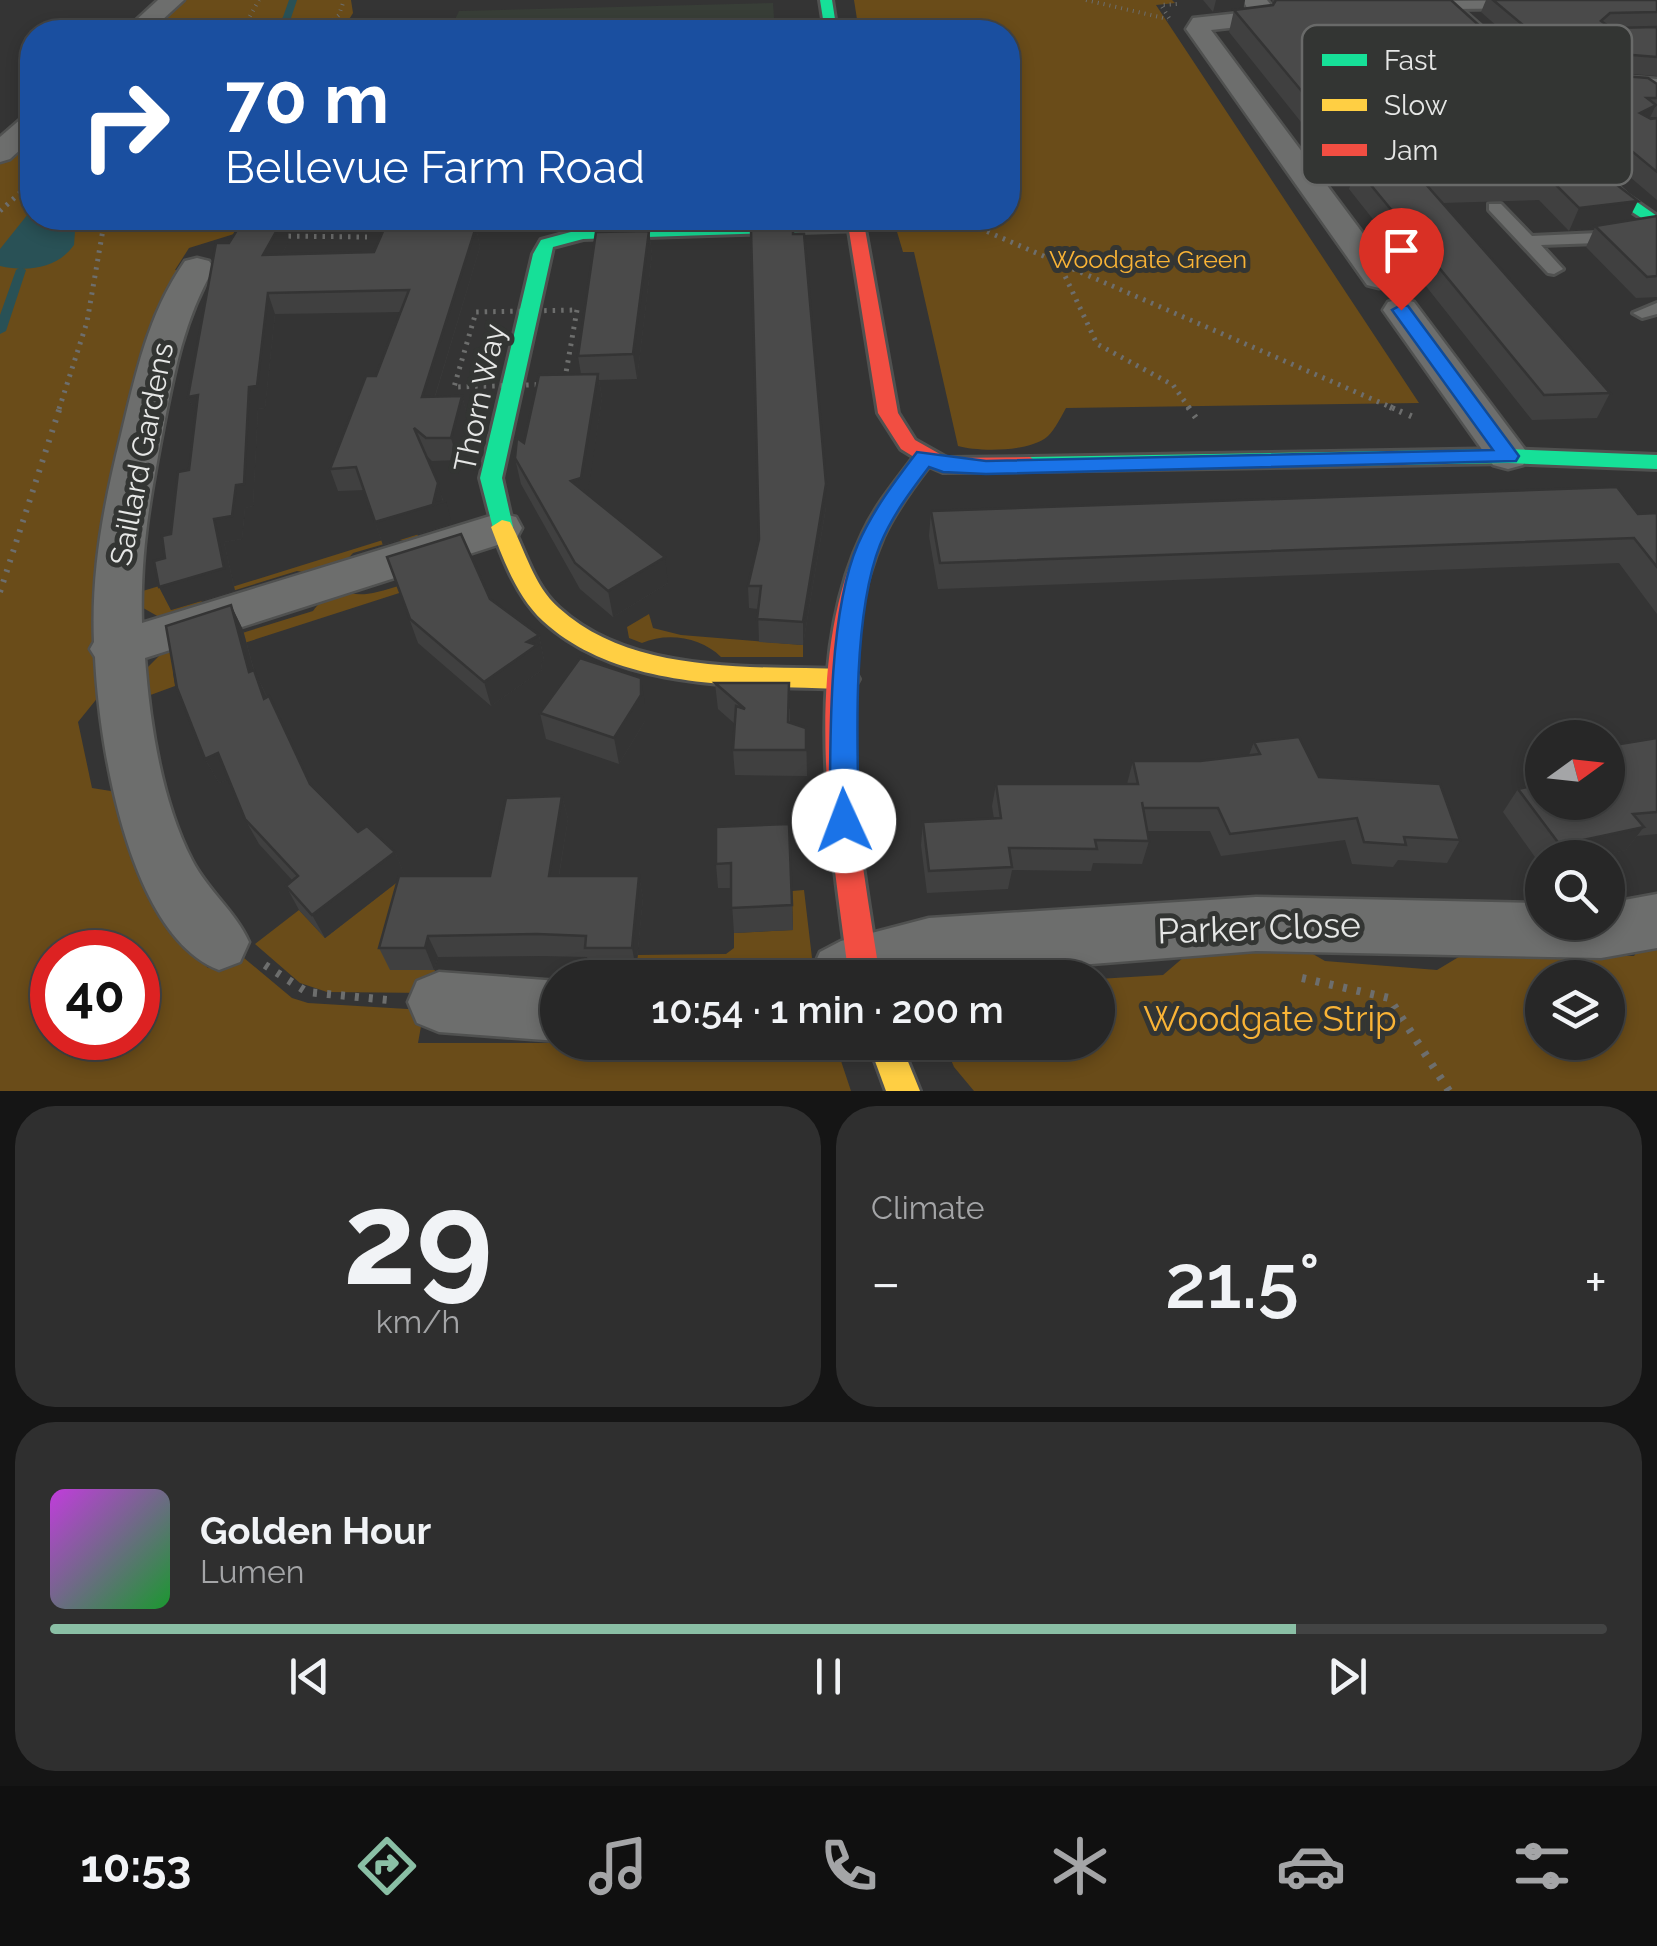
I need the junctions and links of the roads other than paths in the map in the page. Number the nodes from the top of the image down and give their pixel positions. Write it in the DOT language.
graph roads {
  1 [pos="172,0"];
  2 [pos="1255,0"];
  3 [pos="1556,0"];
  4 [pos="1447,7"];
  5 [pos="149,20"];
  6 [pos="1469,25"];
  7 [pos="20,135"];
  8 [pos="0,154"];
  9 [pos="1302,169"];
  10 [pos="1313,185"];
  11 [pos="1609,185"];
  12 [pos="1495,207"];
  13 [pos="1657,225"];
  14 [pos="673,230"];
  15 [pos="857,230"];
  16 [pos="1527,241"];
  17 [pos="198,268"];
  18 [pos="1554,269"];
  19 [pos="1380,278"];
  20 [pos="1401,310"];
  21 [pos="1498,443"];
  22 [pos="925,457"];
  23 [pos="1657,462"];
  24 [pos="500,528"];
  25 [pos="116,649"];
  26 [pos="846,680"];
  27 [pos="1657,921"];
  28 [pos="219,942"];
  29 [pos="852,960"];
  30 [pos="889,960"];
  31 [pos="440,1002"];
  32 [pos="540,1009"];
  33 [pos="891,1060"];
  34 [pos="903,1091"];
  1 -- 5 [label="street"];
  2 -- 9 [label="street"];
  3 -- 4 [label="lane"];
  4 -- 6 [label="street"];
  7 -- 8 [label="street"];
  10 -- 19 [label="street"];
  11 -- 13 [label="street"];
  12 -- 16 [label="lane"];
  13 -- 16 [label="lane"];
  14 -- 24 [label="street, Thorn Way"];
  15 -- 22 [label="street"];
  16 -- 18 [label="lane"];
  17 -- 25 [label="street, Saillard Gardens"];
  20 -- 21 [label="street"];
  21 -- 22 [label="street"];
  21 -- 23 [label="street"];
  22 -- 26 [label="street"];
  24 -- 25 [label="street"];
  24 -- 26 [label="street, Thorn Way"];
  25 -- 28 [label="street, Saillard Gardens"];
  26 -- 29 [label="street"];
  27 -- 30 [label="street, Parker Close"];
  31 -- 32 [label="street"];
  33 -- 34 [label="street"];
}
